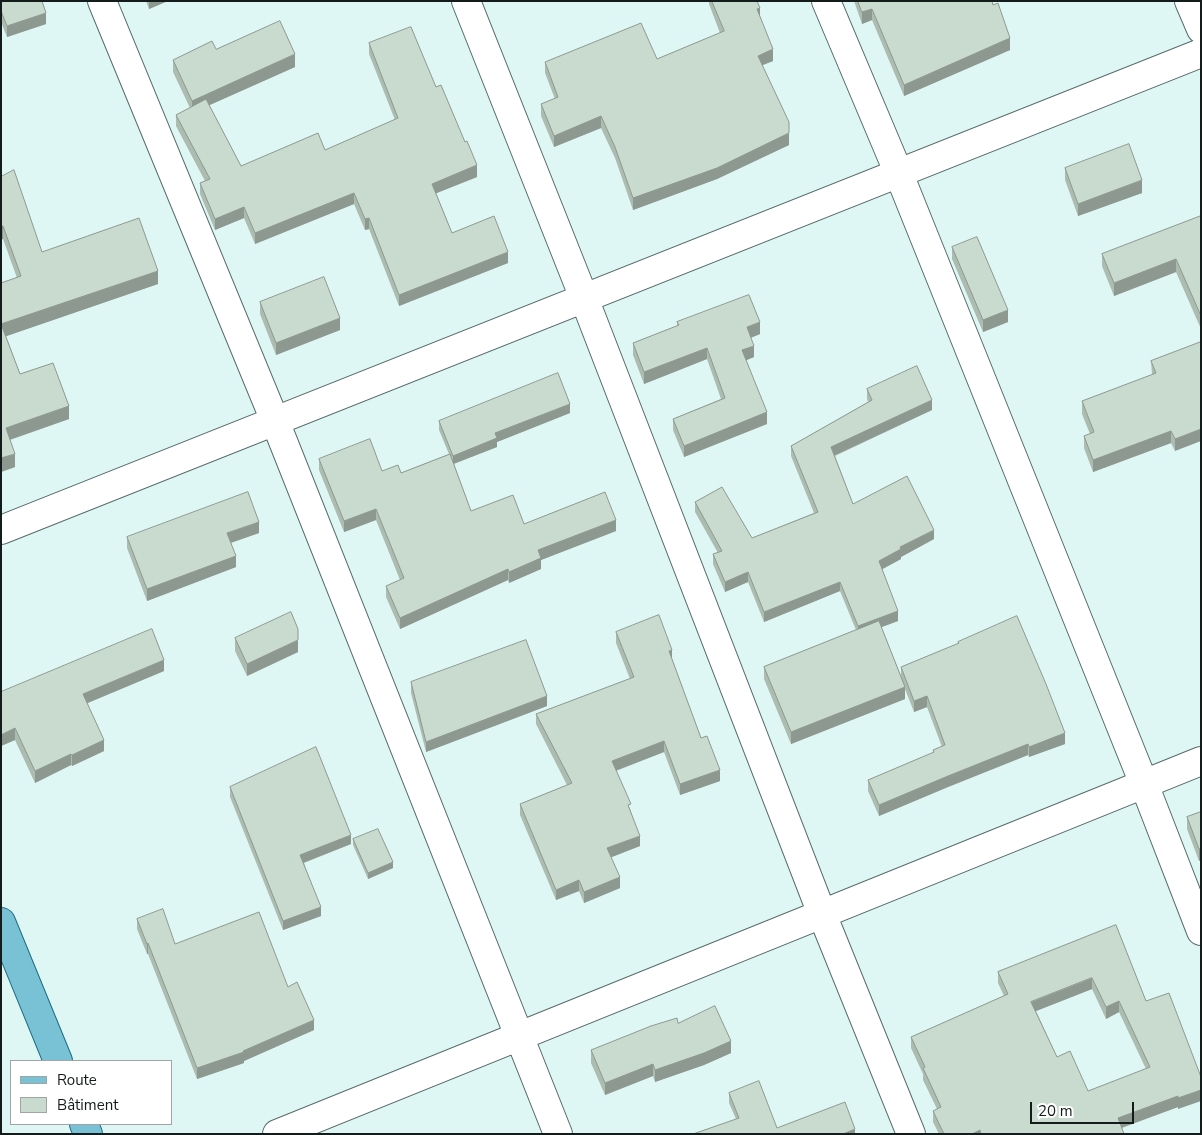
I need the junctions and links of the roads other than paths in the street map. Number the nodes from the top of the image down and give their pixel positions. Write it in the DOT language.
graph roads {
  1 [pos="102,1"];
  2 [pos="466,1"];
  3 [pos="826,1"];
  4 [pos="1189,1"];
  5 [pos="1201,29"];
  6 [pos="1201,53"];
  7 [pos="899,174"];
  8 [pos="584,298"];
  9 [pos="275,421"];
  10 [pos="1,530"];
  11 [pos="1201,761"];
  12 [pos="1144,784"];
  13 [pos="822,914"];
  14 [pos="1,922"];
  15 [pos="1201,930"];
  16 [pos="519,1036"];
  17 [pos="58,1060"];
  18 [pos="277,1134"];
  19 [pos="558,1134"];
  20 [pos="911,1134"];
  1 -- 9 [label="street"];
  2 -- 8 [label="street"];
  3 -- 7 [label="street"];
  4 -- 5 [label="street"];
  6 -- 7 [label="street"];
  7 -- 8 [label="street"];
  7 -- 12 [label="street"];
  8 -- 9 [label="street"];
  8 -- 13 [label="street"];
  9 -- 10 [label="street"];
  9 -- 16 [label="street"];
  11 -- 12 [label="street"];
  12 -- 13 [label="street"];
  12 -- 15 [label="street"];
  13 -- 16 [label="street"];
  13 -- 20 [label="street"];
  14 -- 17 [label="main road"];
  16 -- 18 [label="street"];
  16 -- 19 [label="street"];
}
